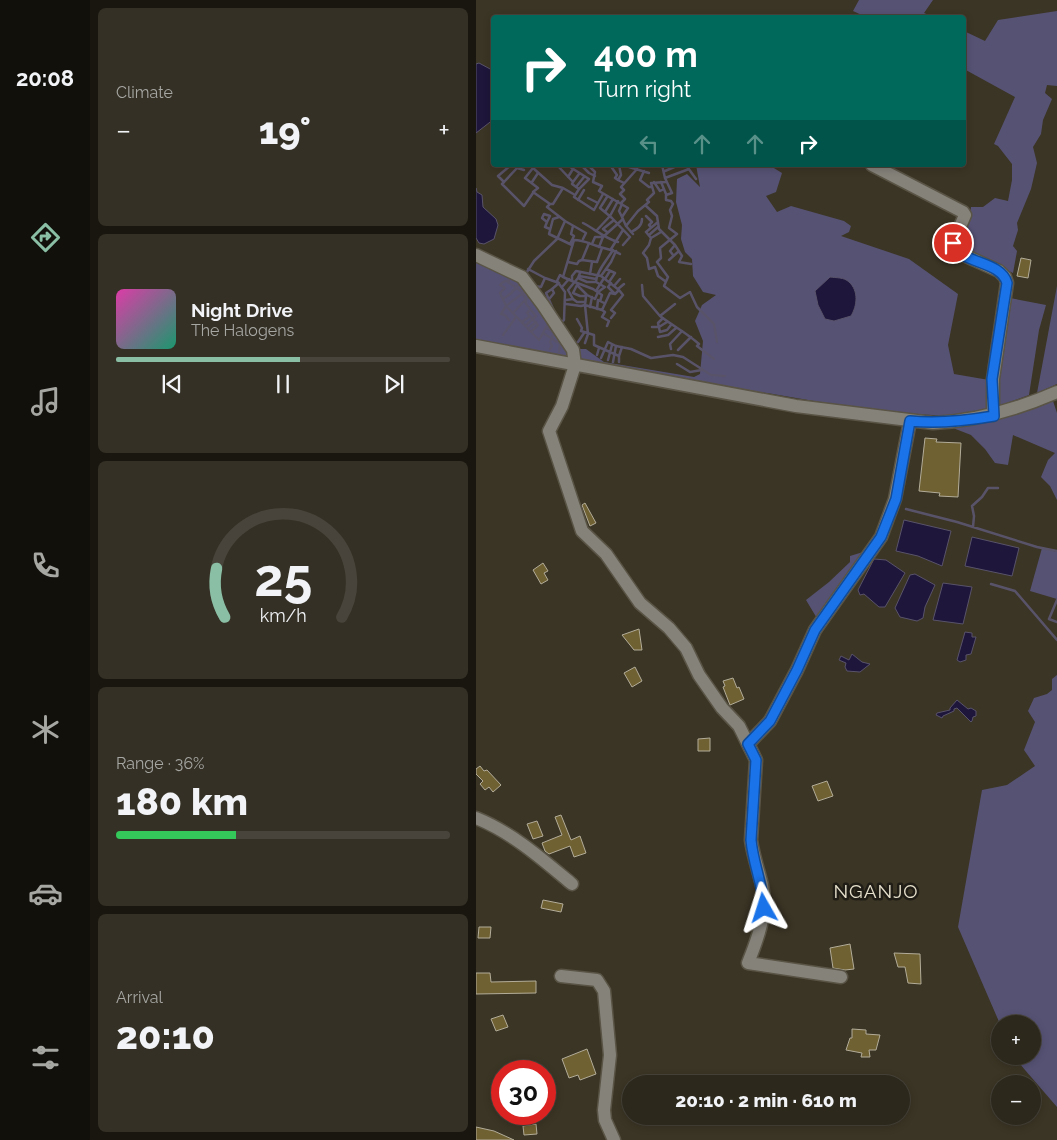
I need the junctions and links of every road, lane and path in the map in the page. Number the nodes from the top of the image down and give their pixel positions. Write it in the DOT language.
graph roads {
  1 [pos="876,167"];
  2 [pos="476,255"];
  3 [pos="476,346"];
  4 [pos="575,366"];
  5 [pos="1057,392"];
  6 [pos="994,416"];
  7 [pos="910,421"];
  8 [pos="748,744"];
  9 [pos="476,818"];
  10 [pos="572,884"];
  11 [pos="561,976"];
  12 [pos="841,977"];
  13 [pos="614,1140"];
  1 -- 6 [label="street"];
  2 -- 4 [label="street"];
  3 -- 4 [label="street"];
  4 -- 7 [label="street"];
  4 -- 8 [label="street"];
  5 -- 6 [label="street"];
  6 -- 7 [label="street"];
  7 -- 8 [label="street"];
  8 -- 12 [label="street"];
  9 -- 10 [label="street"];
  11 -- 13 [label="street"];
}
